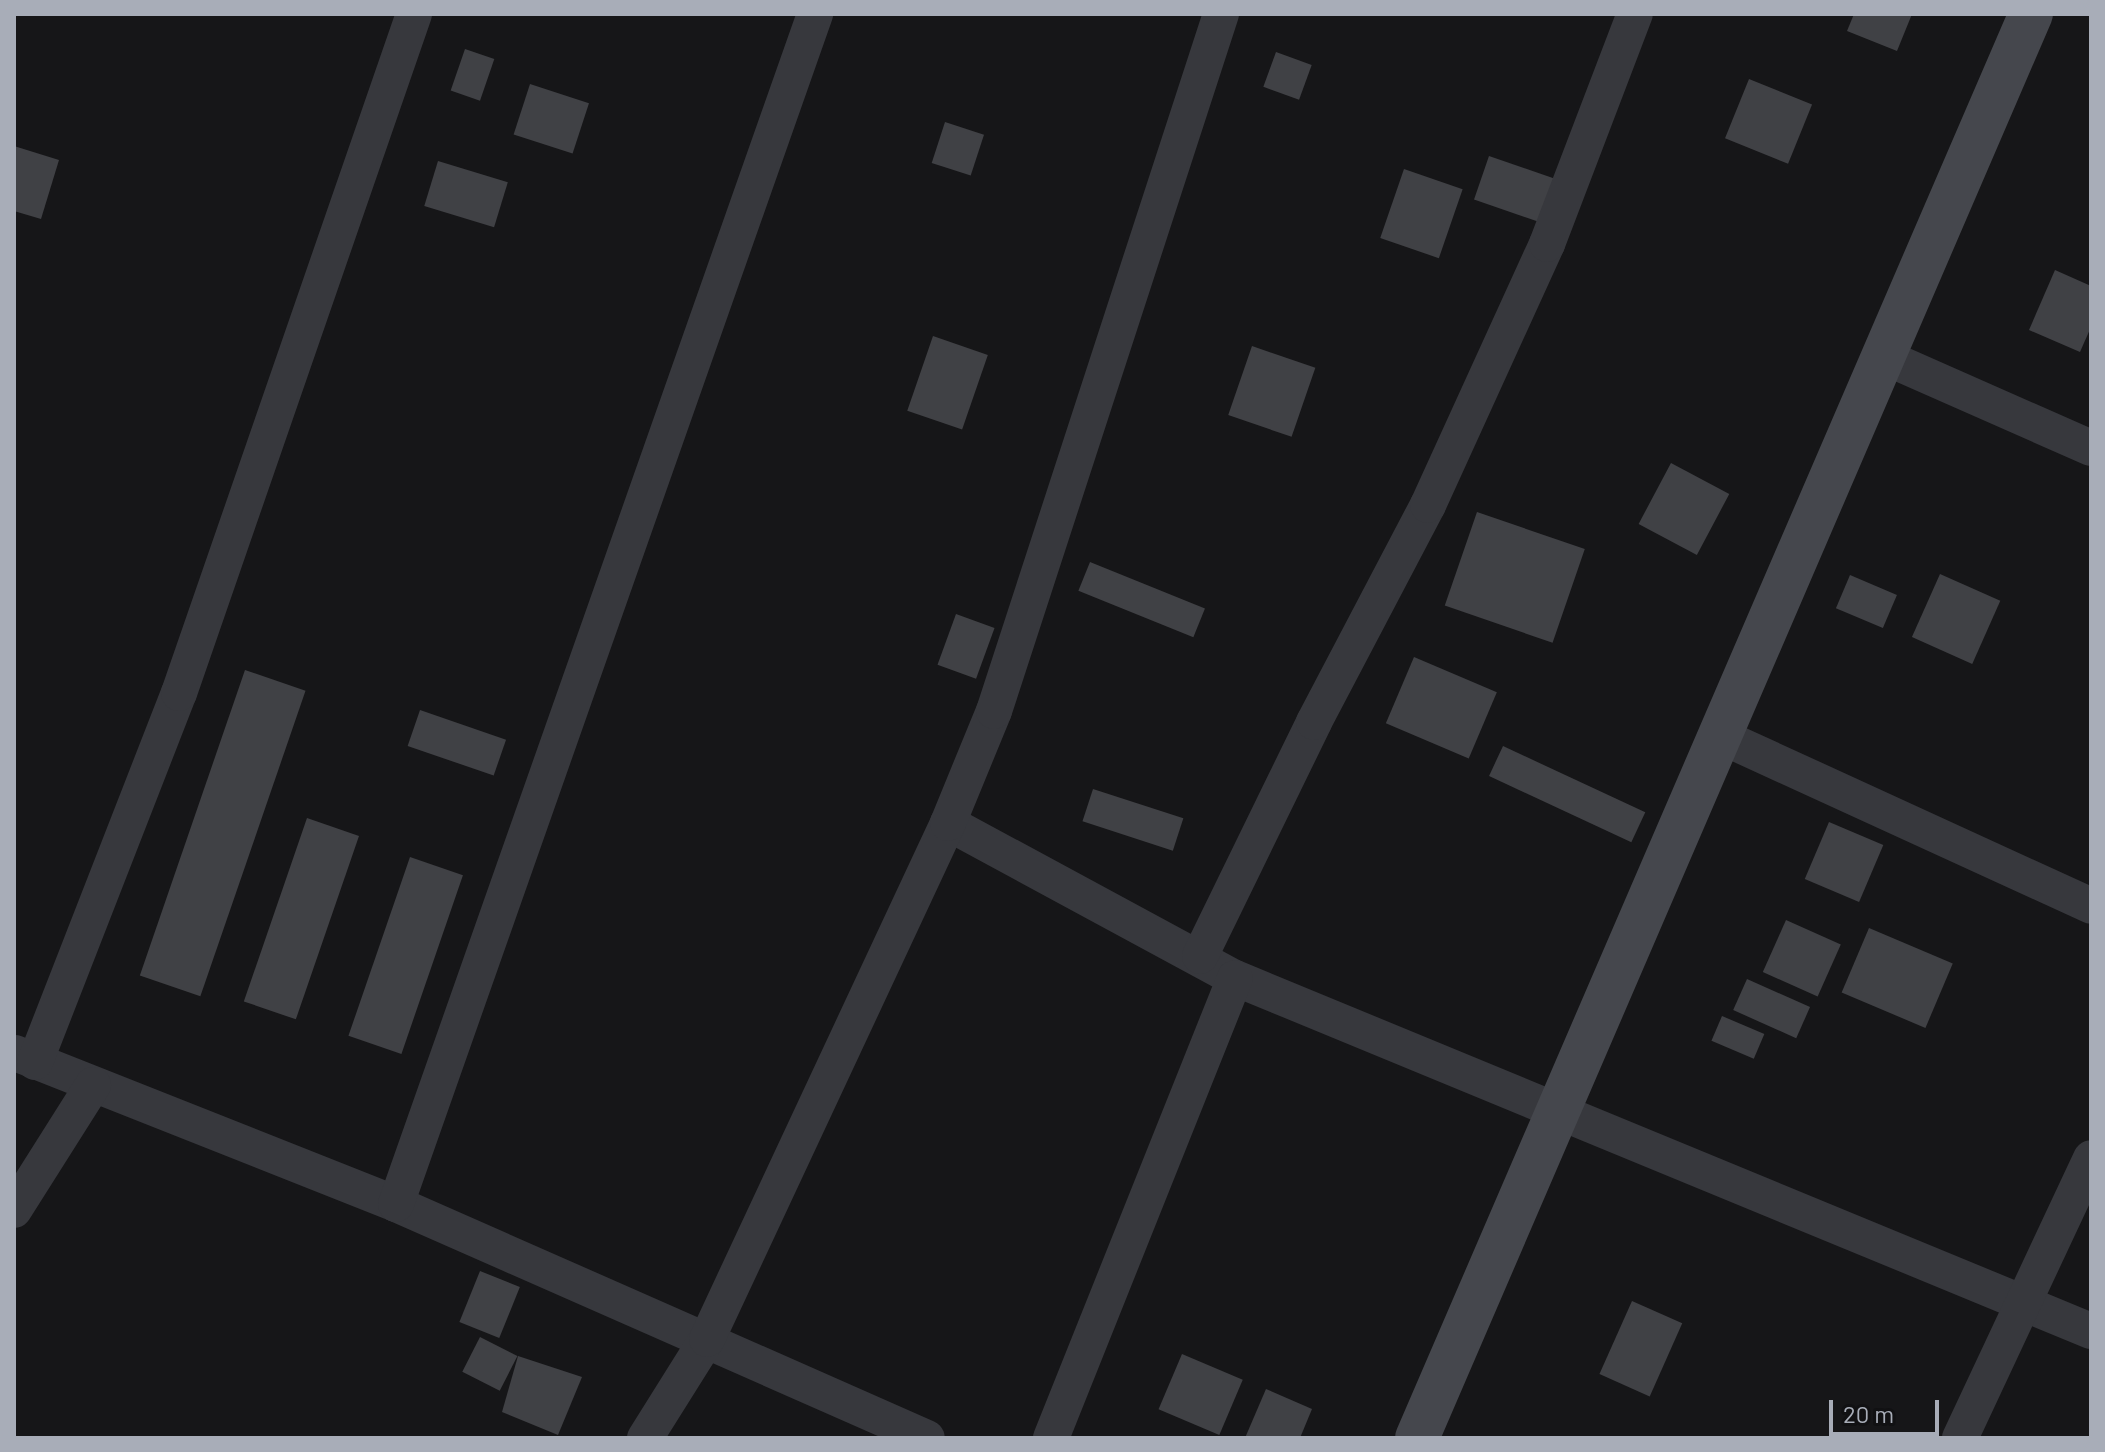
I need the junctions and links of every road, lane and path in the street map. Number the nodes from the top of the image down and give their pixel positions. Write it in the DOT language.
graph roads {
  1 [pos="414,14"];
  2 [pos="815,14"];
  3 [pos="1221,14"];
  4 [pos="1635,14"];
  5 [pos="2031,14"];
  6 [pos="1887,358"];
  7 [pos="2091,448"];
  8 [pos="1718,735"];
  9 [pos="948,823"];
  10 [pos="2091,906"];
  11 [pos="1200,956"];
  12 [pos="1235,978"];
  13 [pos="24,1058"];
  14 [pos="93,1085"];
  15 [pos="1559,1109"];
  16 [pos="2091,1158"];
  17 [pos="396,1204"];
  18 [pos="14,1210"];
  19 [pos="2021,1303"];
  20 [pos="2091,1331"];
  21 [pos="707,1339"];
  22 [pos="645,1438"];
  23 [pos="927,1438"];
  24 [pos="1051,1438"];
  25 [pos="1417,1438"];
  26 [pos="1960,1438"];
  1 -- 13 [label="street"];
  2 -- 17 [label="street"];
  3 -- 9 [label="street"];
  4 -- 11 [label="street"];
  5 -- 6 [label="street"];
  6 -- 7 [label="street"];
  6 -- 8 [label="street"];
  8 -- 10 [label="street"];
  8 -- 15 [label="street"];
  9 -- 11 [label="street"];
  9 -- 21 [label="street"];
  11 -- 12 [label="street"];
  12 -- 15 [label="street"];
  12 -- 24 [label="street"];
  13 -- 14 [label="street"];
  14 -- 17 [label="street"];
  14 -- 18 [label="street"];
  15 -- 19 [label="street"];
  15 -- 25 [label="street"];
  16 -- 19 [label="street"];
  17 -- 21 [label="street"];
  19 -- 20 [label="street"];
  19 -- 26 [label="street"];
  21 -- 22 [label="street"];
  21 -- 23 [label="street"];
}
